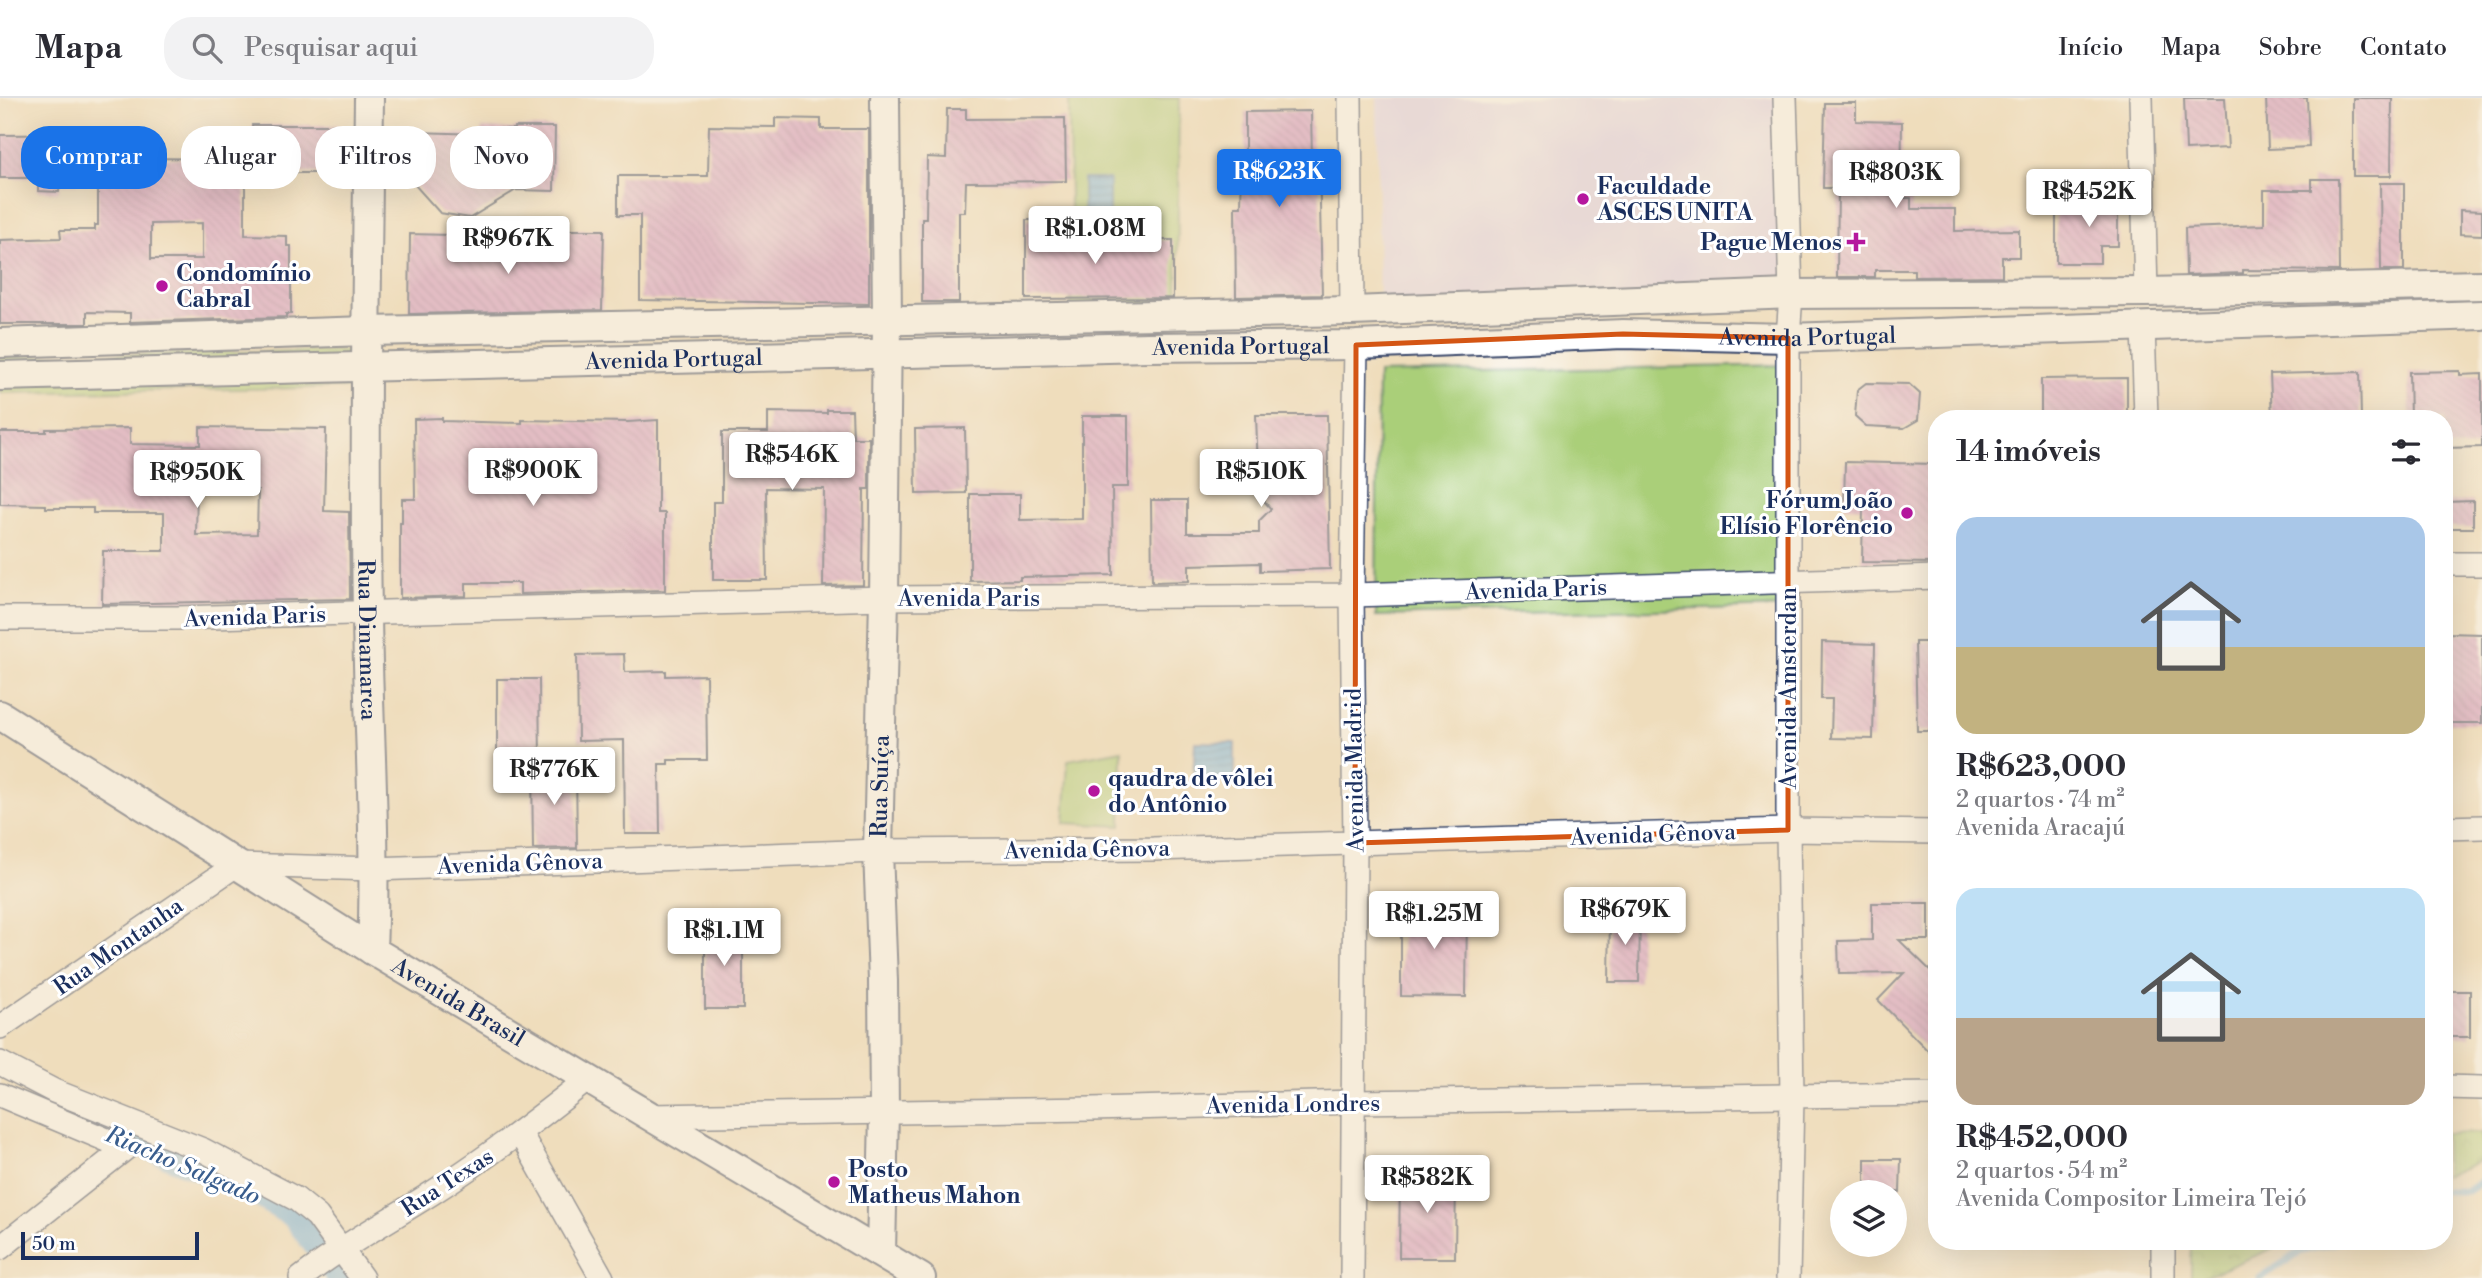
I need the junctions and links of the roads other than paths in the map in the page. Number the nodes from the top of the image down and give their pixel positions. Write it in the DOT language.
graph roads {
  1 [pos="369,98"];
  2 [pos="885,98"];
  3 [pos="1350,98"];
  4 [pos="1785,98"];
  5 [pos="2141,98"];
  6 [pos="2482,285"];
  7 [pos="2146,292"];
  8 [pos="1791,294"];
  9 [pos="1352,311"];
  10 [pos="2482,315"];
  11 [pos="887,320"];
  12 [pos="2143,326"];
  13 [pos="367,331"];
  14 [pos="1788,338"];
  15 [pos="0,343"];
  16 [pos="1356,345"];
  17 [pos="886,354"];
  18 [pos="366,366"];
  19 [pos="0,376"];
  20 [pos="2146,410"];
  21 [pos="2453,564"];
  22 [pos="2482,564"];
  23 [pos="1928,577"];
  24 [pos="1788,581"];
  25 [pos="1352,595"];
  26 [pos="884,598"];
  27 [pos="366,613"];
  28 [pos="0,618"];
  29 [pos="0,715"];
  30 [pos="2482,827"];
  31 [pos="2453,828"];
  32 [pos="1788,830"];
  33 [pos="1928,832"];
  34 [pos="1355,842"];
  35 [pos="878,851"];
  36 [pos="236,865"];
  37 [pos="374,869"];
  38 [pos="372,950"];
  39 [pos="0,1027"];
  40 [pos="0,1063"];
  41 [pos="588,1079"];
  42 [pos="2453,1087"];
  43 [pos="2482,1088"];
  44 [pos="1928,1094"];
  45 [pos="0,1095"];
  46 [pos="1792,1097"];
  47 [pos="1354,1102"];
  48 [pos="884,1112"];
  49 [pos="649,1116"];
  50 [pos="520,1133"];
  51 [pos="0,1248"];
  52 [pos="342,1249"];
  53 [pos="2163,1250"];
  54 [pos="881,1253"];
  55 [pos="315,1272"];
  56 [pos="362,1278"];
  57 [pos="602,1278"];
  58 [pos="921,1278"];
  59 [pos="1352,1278"];
  60 [pos="1788,1278"];
  61 [pos="2163,1278"];
  1 -- 13 [label="street, Rua Dinamarca"];
  2 -- 11 [label="street, Rua Suíça"];
  3 -- 9 [label="street"];
  4 -- 8 [label="street, Avenida Amsterdan"];
  5 -- 7 [label="street"];
  6 -- 7 [label="street, Avenida Portugal"];
  7 -- 8 [label="street, Avenida Portugal"];
  8 -- 9 [label="street, Avenida Portugal"];
  8 -- 14 [label="street, Avenida Amsterdan"];
  9 -- 11 [label="street, Avenida Portugal"];
  10 -- 12 [label="street, Avenida Portugal"];
  11 -- 13 [label="street, Avenida Portugal"];
  11 -- 17 [label="street, Rua Suíça"];
  12 -- 14 [label="street, Avenida Portugal"];
  12 -- 20 [label="street"];
  13 -- 15 [label="street, Avenida Portugal"];
  13 -- 18 [label="street, Rua Dinamarca"];
  14 -- 16 [label="street, Avenida Portugal"];
  14 -- 24 [label="street, Avenida Amsterdan"];
  16 -- 17 [label="street, Avenida Portugal"];
  16 -- 25 [label="street, Avenida Madrid"];
  17 -- 18 [label="street, Avenida Portugal"];
  17 -- 26 [label="street, Rua Suíça"];
  18 -- 19 [label="street, Avenida Portugal"];
  18 -- 27 [label="street, Rua Dinamarca"];
  21 -- 22 [label="street"];
  23 -- 24 [label="street, Avenida Paris"];
  24 -- 25 [label="street, Avenida Paris"];
  24 -- 32 [label="street, Avenida Amsterdan"];
  25 -- 26 [label="street, Avenida Paris"];
  25 -- 34 [label="street, Avenida Madrid"];
  26 -- 27 [label="street, Avenida Paris"];
  26 -- 35 [label="street, Rua Suíça"];
  27 -- 28 [label="street, Avenida Paris"];
  27 -- 37 [label="street, Rua Dinamarca"];
  29 -- 36 [label="street, Avenida Brasil"];
  30 -- 31 [label="street"];
  32 -- 33 [label="street, Avenida Gênova"];
  32 -- 34 [label="street, Avenida Gênova"];
  32 -- 46 [label="street, Avenida Amsterdan"];
  34 -- 35 [label="street, Avenida Gênova"];
  34 -- 47 [label="street, Avenida Madrid"];
  35 -- 37 [label="street, Avenida Gênova"];
  35 -- 48 [label="street, Rua Suíça"];
  36 -- 37 [label="street, Avenida Gênova"];
  36 -- 38 [label="street, Avenida Brasil"];
  36 -- 39 [label="street, Rua Montanha"];
  37 -- 38 [label="street, Rua Dinamarca"];
  38 -- 41 [label="street, Avenida Brasil"];
  40 -- 52 [label="street"];
  41 -- 49 [label="street, Avenida Brasil"];
  41 -- 50 [label="street, Rua Texas"];
  42 -- 43 [label="street"];
  44 -- 46 [label="street, Avenida Londres"];
  45 -- 51 [label="street"];
  46 -- 47 [label="street, Avenida Londres"];
  46 -- 60 [label="street, Avenida Amsterdan"];
  47 -- 48 [label="street, Avenida Londres"];
  47 -- 59 [label="street, Avenida Madrid"];
  48 -- 49 [label="street, Avenida Londres"];
  48 -- 54 [label="street, Rua Suíça"];
  49 -- 54 [label="street, Avenida Brasil"];
  50 -- 52 [label="street, Rua Texas"];
  50 -- 57 [label="street"];
  52 -- 55 [label="street, Rua Texas"];
  52 -- 56 [label="street"];
  53 -- 61 [label="street"];
  54 -- 58 [label="street, Avenida Brasil"];
}
